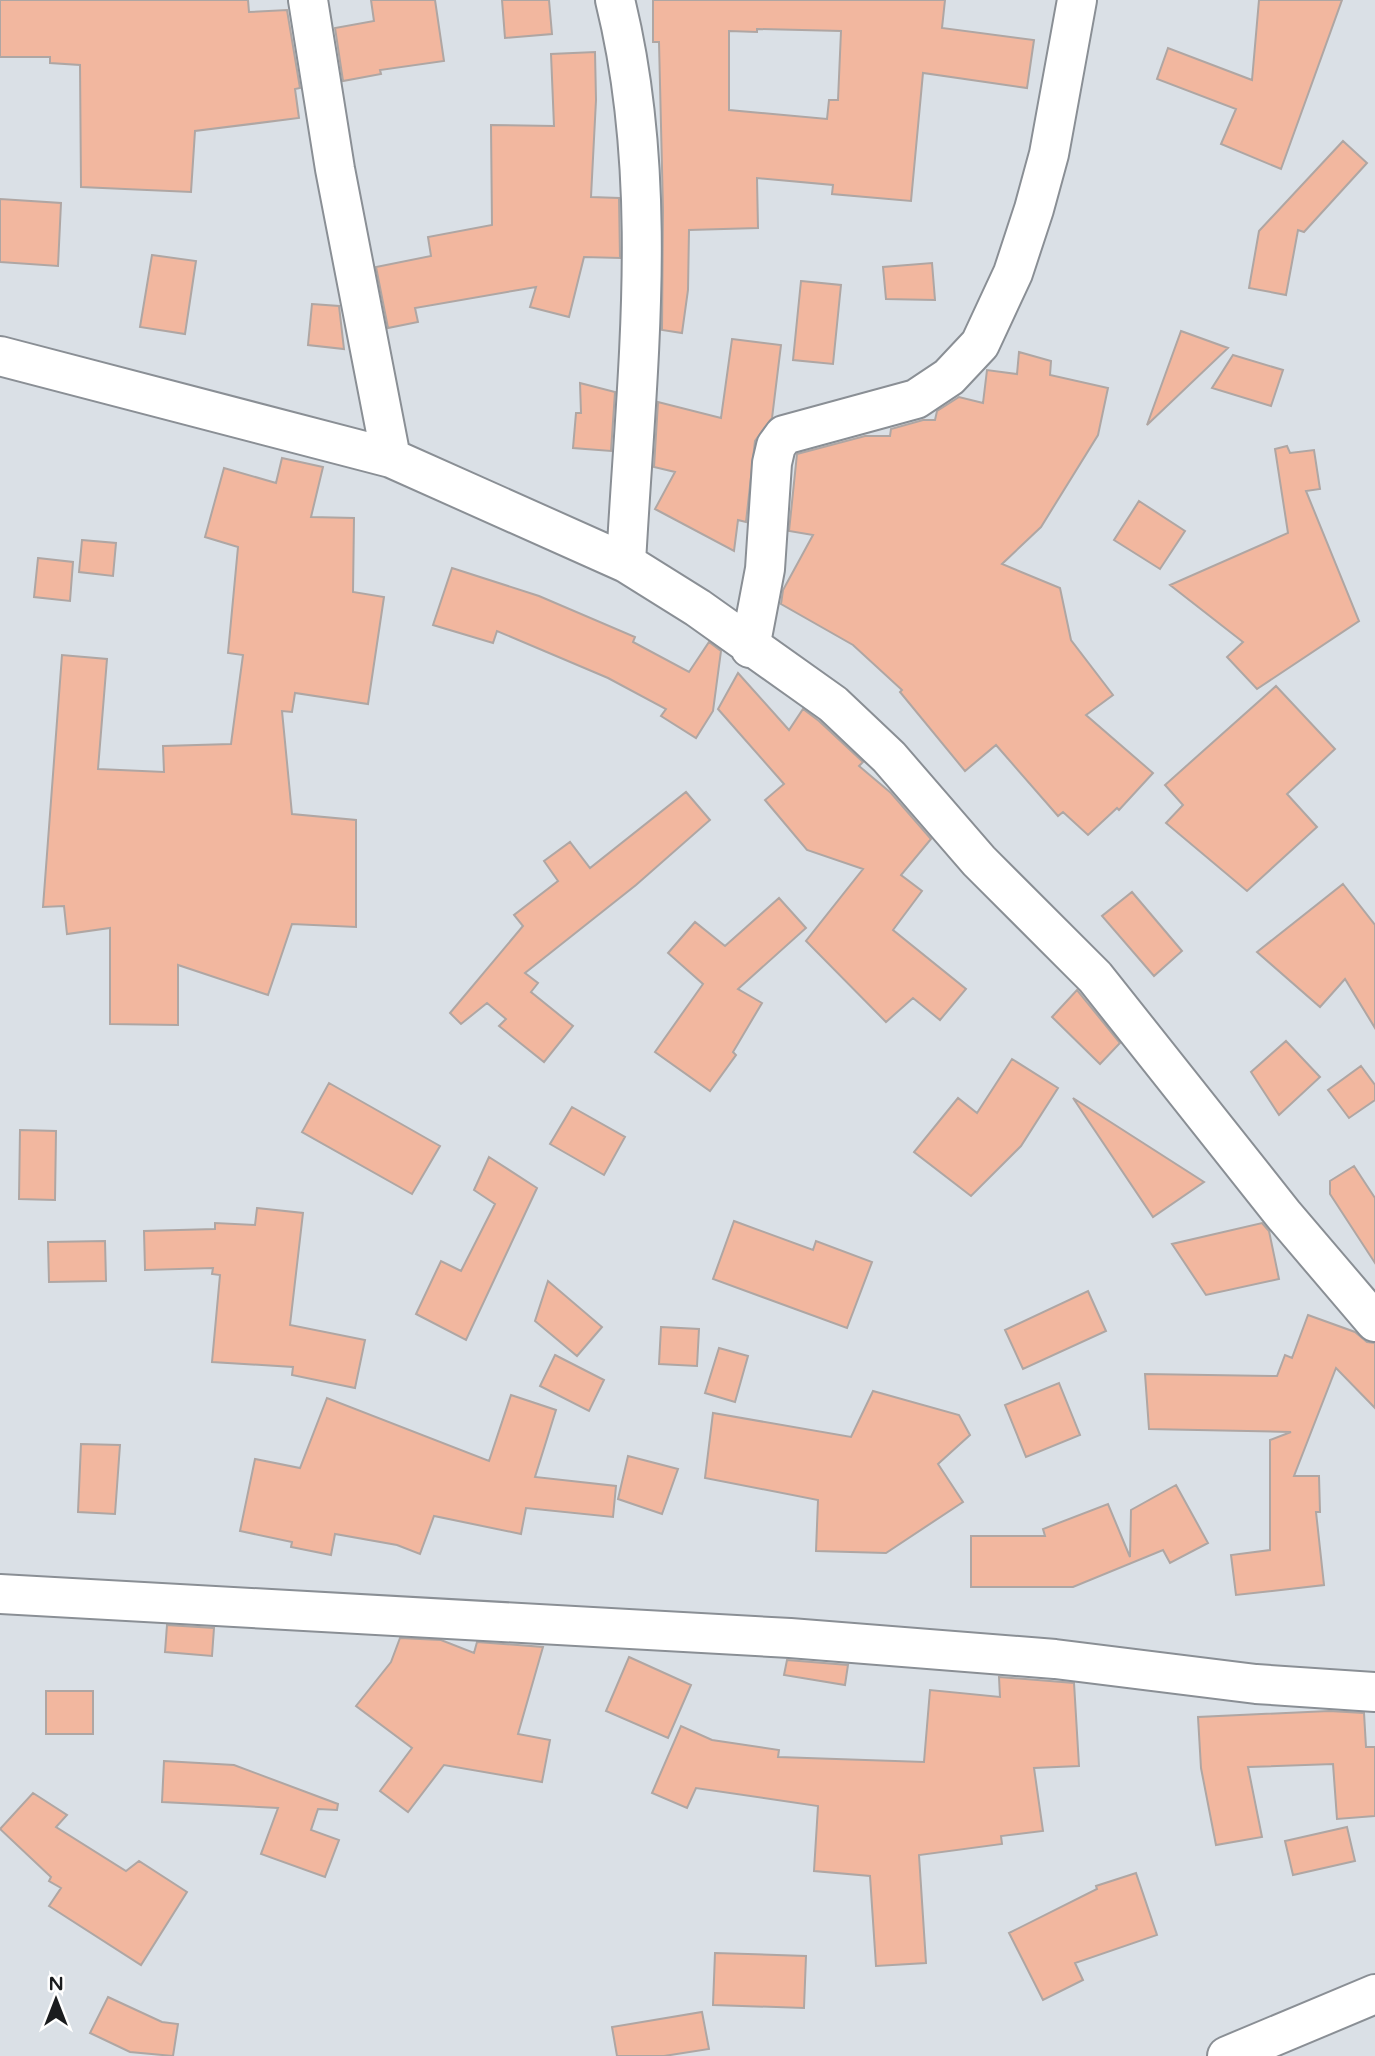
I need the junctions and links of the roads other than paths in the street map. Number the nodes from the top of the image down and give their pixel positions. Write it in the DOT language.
graph roads {
  1 [pos="308,0"];
  2 [pos="615,0"];
  3 [pos="1077,0"];
  4 [pos="0,356"];
  5 [pos="391,458"];
  6 [pos="626,563"];
  7 [pos="750,648"];
  8 [pos="1375,1322"];
  9 [pos="0,1594"];
  10 [pos="1375,1692"];
  11 [pos="1375,1994"];
  12 [pos="1227,2056"];
  1 -- 5 [label="street"];
  2 -- 6 [label="street"];
  3 -- 7 [label="street"];
  4 -- 5 [label="street"];
  5 -- 6 [label="street"];
  6 -- 7 [label="street"];
  7 -- 8 [label="street"];
  9 -- 10 [label="street"];
  11 -- 12 [label="street"];
}
